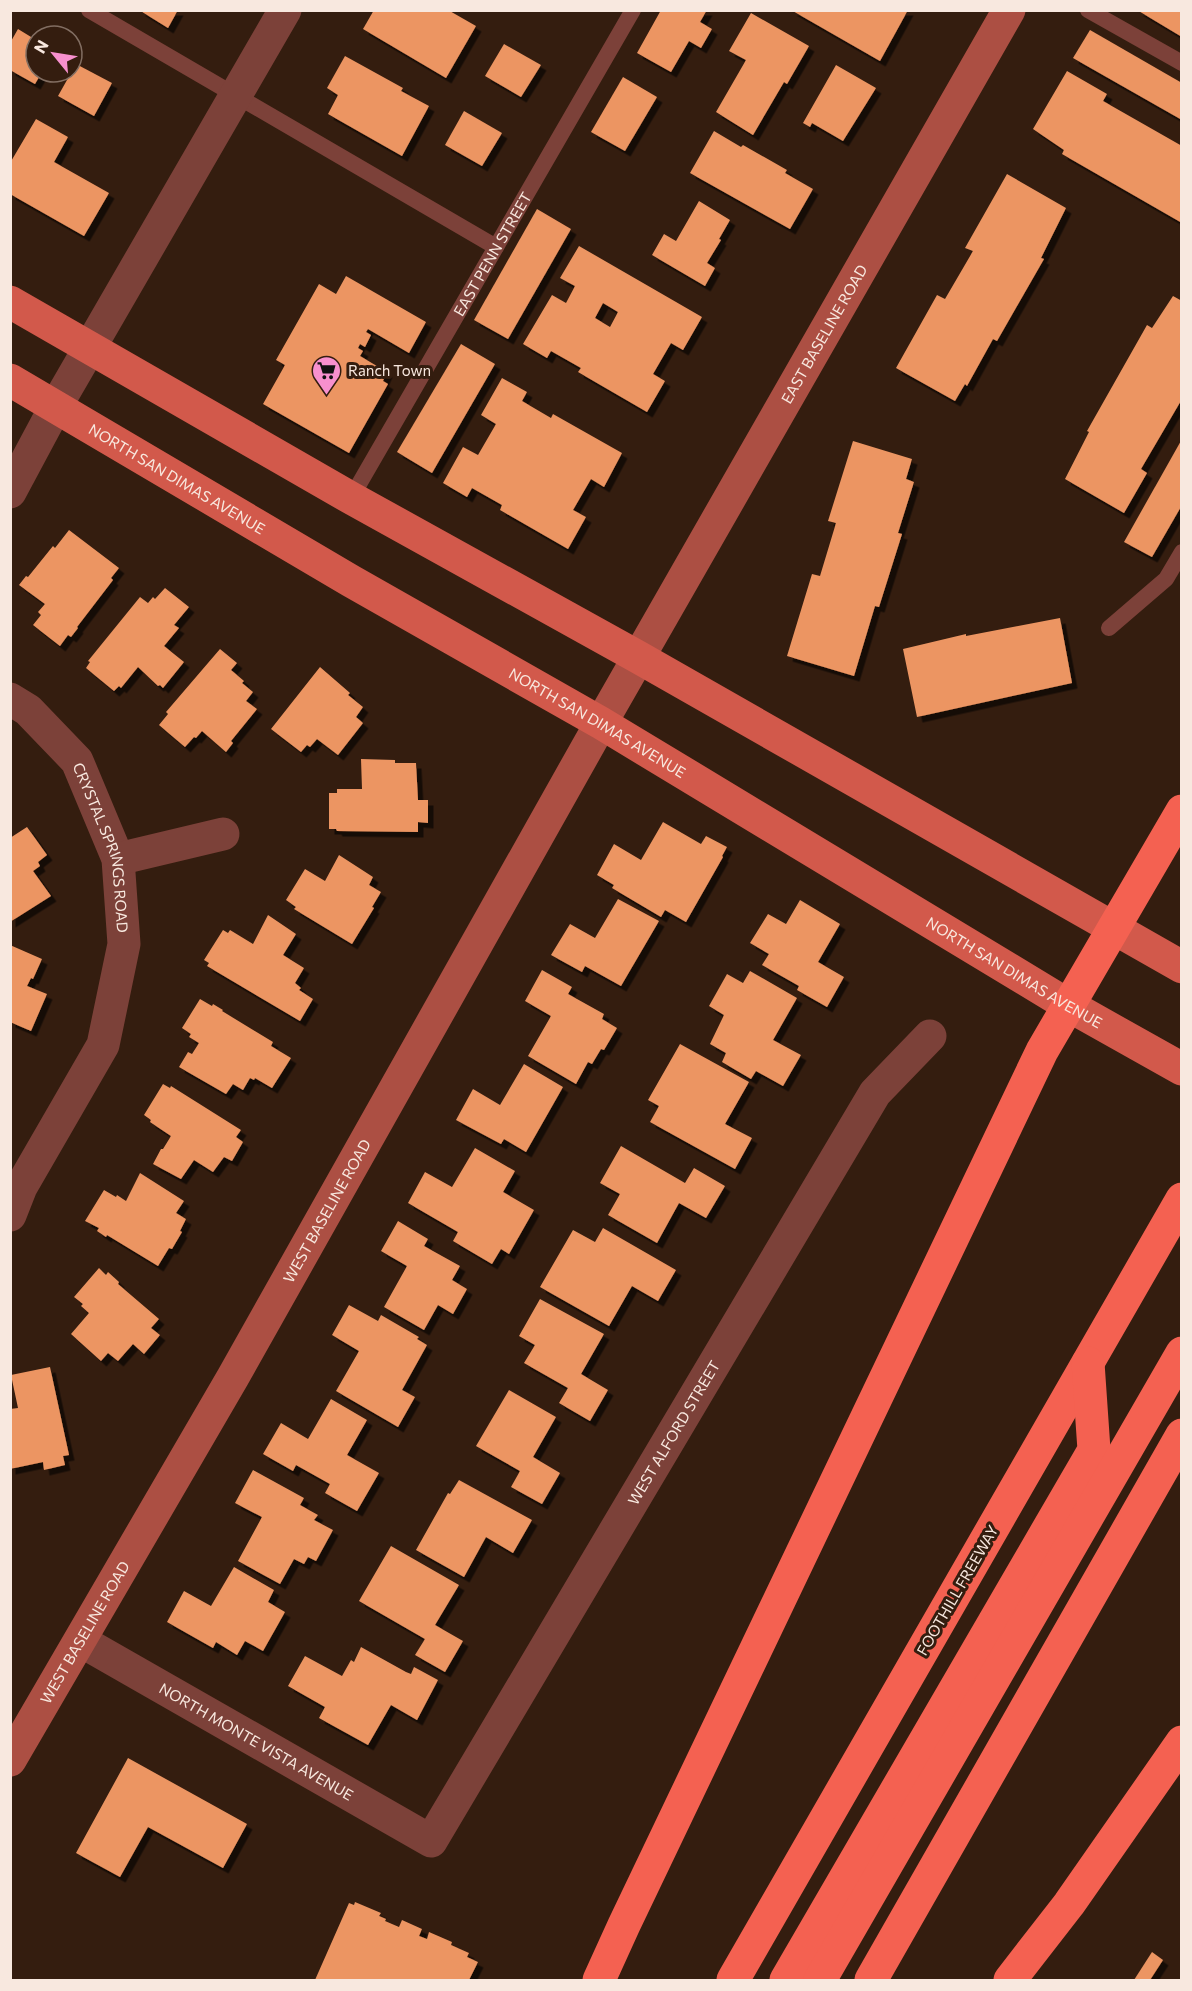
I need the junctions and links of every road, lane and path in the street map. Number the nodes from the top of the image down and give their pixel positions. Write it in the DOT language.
graph roads {
  1 [pos="89,10"];
  2 [pos="285,10"];
  3 [pos="633,10"];
  4 [pos="1009,10"];
  5 [pos="1088,10"];
  6 [pos="1182,63"];
  7 [pos="235,95"];
  8 [pos="496,247"];
  9 [pos="10,302"];
  10 [pos="91,347"];
  11 [pos="10,380"];
  12 [pos="56,406"];
  13 [pos="10,492"];
  14 [pos="351,498"];
  15 [pos="1182,552"];
  16 [pos="1109,628"];
  17 [pos="638,657"];
  18 [pos="10,699"];
  19 [pos="601,723"];
  20 [pos="1182,812"];
  21 [pos="223,834"];
  22 [pos="118,859"];
  23 [pos="1114,928"];
  24 [pos="1182,967"];
  25 [pos="1068,1005"];
  26 [pos="930,1036"];
  27 [pos="1182,1069"];
  28 [pos="1182,1199"];
  29 [pos="10,1215"];
  30 [pos="1182,1353"];
  31 [pos="1088,1363"];
  32 [pos="1182,1435"];
  33 [pos="81,1641"];
  34 [pos="1182,1742"];
  35 [pos="10,1760"];
  36 [pos="431,1841"];
  37 [pos="599,1980"];
  38 [pos="733,1980"];
  39 [pos="786,1980"];
  40 [pos="820,1980"];
  41 [pos="871,1980"];
  42 [pos="1010,1980"];
  1 -- 7 [label="lane"];
  2 -- 7 [label="street"];
  3 -- 8 [label="lane, EAST PENN STREET"];
  4 -- 17 [label="main road, EAST BASELINE ROAD"];
  5 -- 6 [label="lane"];
  7 -- 8 [label="lane"];
  7 -- 10 [label="street"];
  8 -- 14 [label="lane, EAST PENN STREET"];
  9 -- 10 [label="main road"];
  10 -- 12 [label="street"];
  10 -- 14 [label="main road"];
  11 -- 12 [label="main road, NORTH SAN DIMAS AVENUE"];
  12 -- 13 [label="street"];
  12 -- 19 [label="main road, NORTH SAN DIMAS AVENUE"];
  14 -- 17 [label="main road"];
  15 -- 16 [label="lane"];
  17 -- 19 [label="main road, WEST BASELINE ROAD"];
  17 -- 23 [label="main road"];
  18 -- 22 [label="street, CRYSTAL SPRINGS ROAD"];
  19 -- 25 [label="main road, NORTH SAN DIMAS AVENUE"];
  19 -- 33 [label="main road, WEST BASELINE ROAD"];
  20 -- 23 [label="highway"];
  21 -- 22 [label="street"];
  22 -- 29 [label="street, CRYSTAL SPRINGS ROAD"];
  23 -- 24 [label="main road"];
  23 -- 25 [label="highway"];
  25 -- 27 [label="main road, NORTH SAN DIMAS AVENUE"];
  25 -- 37 [label="highway"];
  26 -- 36 [label="street, WEST ALFORD STREET"];
  28 -- 31 [label="highway, FOOTHILL FREEWAY"];
  30 -- 40 [label="highway"];
  31 -- 38 [label="highway, FOOTHILL FREEWAY"];
  31 -- 39 [label="highway"];
  32 -- 41 [label="highway"];
  33 -- 35 [label="main road, WEST BASELINE ROAD"];
  33 -- 36 [label="street, NORTH MONTE VISTA AVENUE"];
  34 -- 42 [label="highway"];
}
